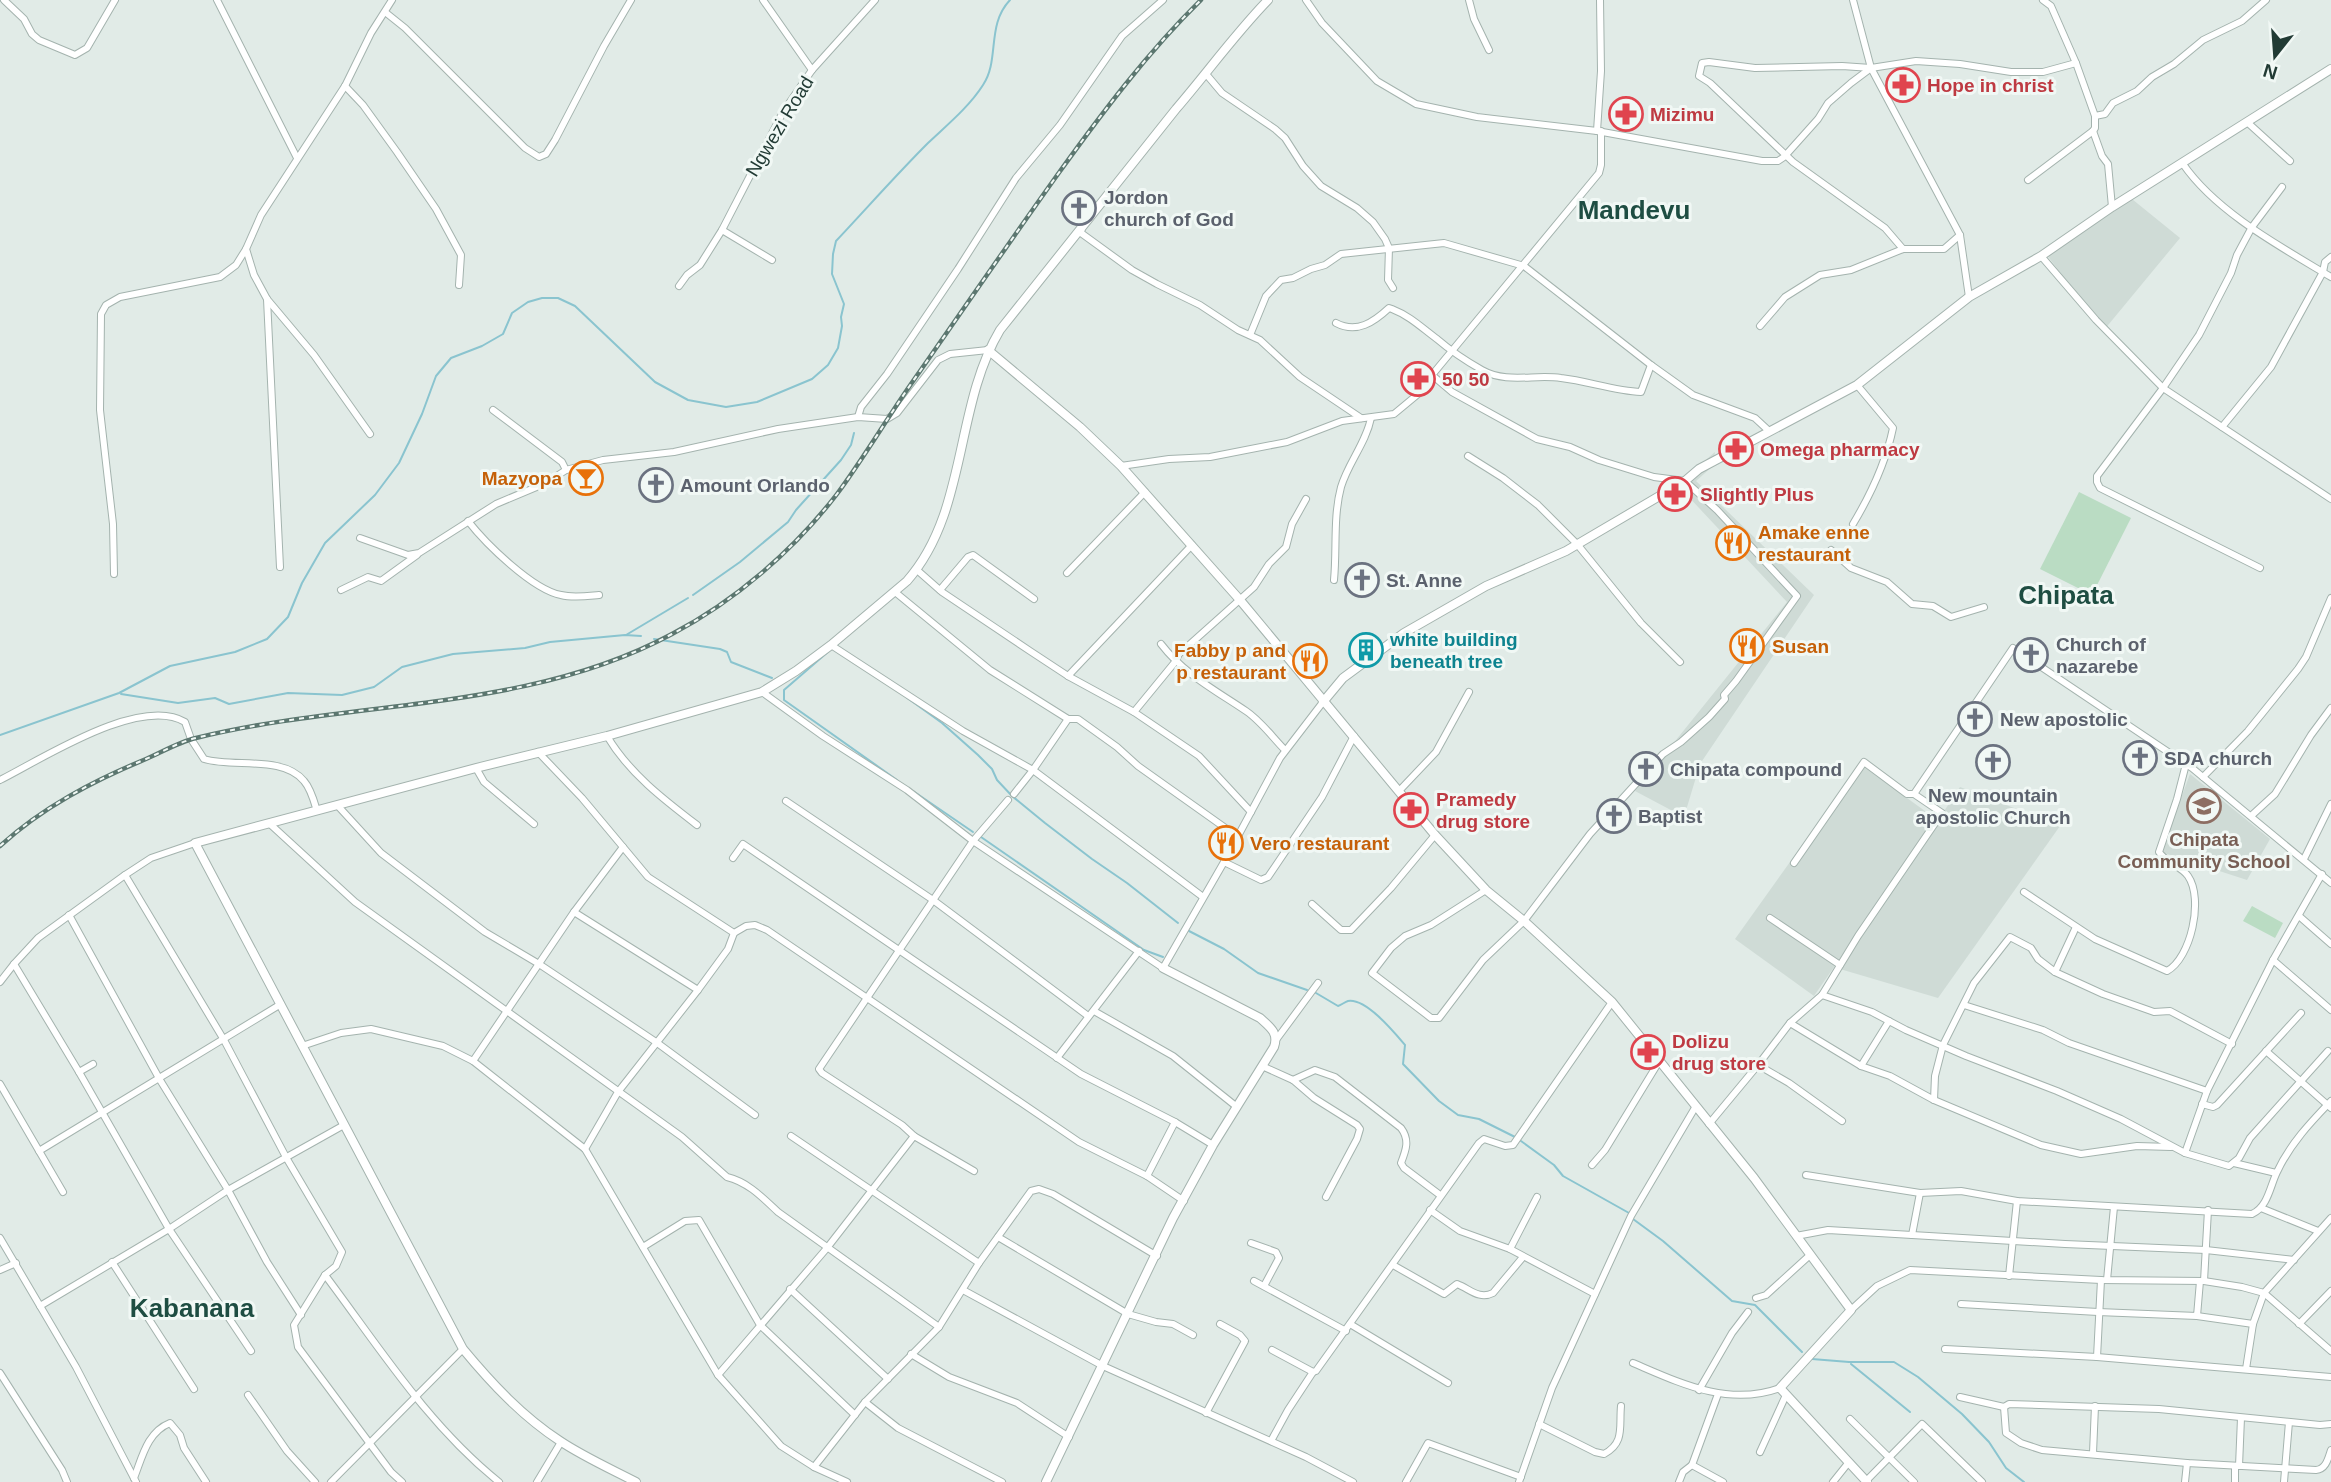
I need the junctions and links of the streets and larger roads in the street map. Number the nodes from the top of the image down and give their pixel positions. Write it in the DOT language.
graph roads {
  1 [pos="4,0"];
  2 [pos="115,0"];
  3 [pos="217,0"];
  4 [pos="392,0"];
  5 [pos="631,0"];
  6 [pos="763,0"];
  7 [pos="875,0"];
  8 [pos="1163,0"];
  9 [pos="1268,0"];
  10 [pos="1306,0"];
  11 [pos="1469,0"];
  12 [pos="1600,0"];
  13 [pos="1853,0"];
  14 [pos="2043,0"];
  15 [pos="2266,0"];
  16 [pos="384,12"];
  17 [pos="1489,50"];
  18 [pos="2076,63"];
  19 [pos="1871,68"];
  20 [pos="2331,69"];
  21 [pos="812,70"];
  22 [pos="1206,74"];
  23 [pos="345,86"];
  24 [pos="2095,116"];
  25 [pos="2247,122"];
  26 [pos="1599,131"];
  27 [pos="2093,131"];
  28 [pos="1786,155"];
  29 [pos="297,158"];
  30 [pos="2290,161"];
  31 [pos="2183,164"];
  32 [pos="2028,180"];
  33 [pos="2282,187"];
  34 [pos="2112,207"];
  35 [pos="1082,226"];
  36 [pos="2252,227"];
  37 [pos="722,230"];
  38 [pos="1959,235"];
  39 [pos="1388,248"];
  40 [pos="246,249"];
  41 [pos="1903,249"];
  42 [pos="2041,256"];
  43 [pos="2331,257"];
  44 [pos="772,260"];
  45 [pos="1524,266"];
  46 [pos="2323,272"];
  47 [pos="2331,277"];
  48 [pos="459,285"];
  49 [pos="679,286"];
  50 [pos="1393,288"];
  51 [pos="1969,298"];
  52 [pos="267,299"];
  53 [pos="1336,323"];
  54 [pos="1760,326"];
  55 [pos="1250,335"];
  56 [pos="988,350"];
  57 [pos="1452,351"];
  58 [pos="1651,365"];
  59 [pos="1432,375"];
  60 [pos="1857,385"];
  61 [pos="2163,388"];
  62 [pos="493,410"];
  63 [pos="858,417"];
  64 [pos="1361,418"];
  65 [pos="1371,418"];
  66 [pos="2222,427"];
  67 [pos="1769,431"];
  68 [pos="370,434"];
  69 [pos="1468,456"];
  70 [pos="1121,466"];
  71 [pos="566,470"];
  72 [pos="1685,481"];
  73 [pos="1145,492"];
  74 [pos="1306,499"];
  75 [pos="2331,499"];
  76 [pos="468,521"];
  77 [pos="1853,524"];
  78 [pos="360,538"];
  79 [pos="1577,544"];
  80 [pos="1192,545"];
  81 [pos="1831,551"];
  82 [pos="419,554"];
  83 [pos="280,567"];
  84 [pos="2260,568"];
  85 [pos="917,570"];
  86 [pos="1067,573"];
  87 [pos="114,574"];
  88 [pos="1334,580"];
  89 [pos="341,590"];
  90 [pos="940,590"];
  91 [pos="895,592"];
  92 [pos="600,595"];
  93 [pos="2331,598"];
  94 [pos="1034,599"];
  95 [pos="1240,600"];
  96 [pos="1984,607"];
  97 [pos="1161,644"];
  98 [pos="831,645"];
  99 [pos="1175,662"];
  100 [pos="1680,662"];
  101 [pos="1068,676"];
  102 [pos="762,692"];
  103 [pos="1469,692"];
  104 [pos="1323,702"];
  105 [pos="2331,708"];
  106 [pos="1134,712"];
  107 [pos="1068,719"];
  108 [pos="607,736"];
  109 [pos="1354,736"];
  110 [pos="1285,750"];
  111 [pos="538,752"];
  112 [pos="2186,764"];
  113 [pos="476,768"];
  114 [pos="1033,770"];
  115 [pos="2203,777"];
  116 [pos="0,780"];
  117 [pos="1399,791"];
  118 [pos="1014,794"];
  119 [pos="1914,794"];
  120 [pos="1008,800"];
  121 [pos="786,801"];
  122 [pos="2331,804"];
  123 [pos="338,806"];
  124 [pos="317,811"];
  125 [pos="1251,812"];
  126 [pos="2251,816"];
  127 [pos="270,824"];
  128 [pos="534,824"];
  129 [pos="697,825"];
  130 [pos="1435,835"];
  131 [pos="1238,837"];
  132 [pos="973,841"];
  133 [pos="195,843"];
  134 [pos="624,847"];
  135 [pos="733,858"];
  136 [pos="2304,859"];
  137 [pos="1224,862"];
  138 [pos="1794,863"];
  139 [pos="2322,874"];
  140 [pos="125,875"];
  141 [pos="2331,883"];
  142 [pos="1486,890"];
  143 [pos="2024,892"];
  144 [pos="1203,897"];
  145 [pos="933,900"];
  146 [pos="1312,904"];
  147 [pos="574,912"];
  148 [pos="69,915"];
  149 [pos="2299,916"];
  150 [pos="1770,918"];
  151 [pos="1524,921"];
  152 [pos="2076,927"];
  153 [pos="734,933"];
  154 [pos="2331,944"];
  155 [pos="900,949"];
  156 [pos="1139,951"];
  157 [pos="2273,960"];
  158 [pos="13,964"];
  159 [pos="539,964"];
  160 [pos="1840,965"];
  161 [pos="1163,968"];
  162 [pos="2055,972"];
  163 [pos="0,982"];
  164 [pos="1318,983"];
  165 [pos="698,990"];
  166 [pos="1822,995"];
  167 [pos="866,998"];
  168 [pos="1612,1002"];
  169 [pos="281,1004"];
  170 [pos="1964,1005"];
  171 [pos="2331,1010"];
  172 [pos="506,1011"];
  173 [pos="2301,1013"];
  174 [pos="1091,1014"];
  175 [pos="1889,1021"];
  176 [pos="1790,1023"];
  177 [pos="224,1040"];
  178 [pos="1276,1040"];
  179 [pos="656,1042"];
  180 [pos="2232,1044"];
  181 [pos="1943,1045"];
  182 [pos="302,1046"];
  183 [pos="2266,1051"];
  184 [pos="2328,1051"];
  185 [pos="1057,1058"];
  186 [pos="473,1060"];
  187 [pos="1660,1060"];
  188 [pos="93,1064"];
  189 [pos="1758,1065"];
  190 [pos="1262,1066"];
  191 [pos="1861,1066"];
  192 [pos="79,1072"];
  193 [pos="160,1080"];
  194 [pos="1293,1080"];
  195 [pos="2302,1083"];
  196 [pos="0,1084"];
  197 [pos="2207,1091"];
  198 [pos="618,1093"];
  199 [pos="1934,1100"];
  200 [pos="2202,1104"];
  201 [pos="2330,1104"];
  202 [pos="1696,1106"];
  203 [pos="1237,1107"];
  204 [pos="102,1114"];
  205 [pos="755,1115"];
  206 [pos="1842,1121"];
  207 [pos="1175,1122"];
  208 [pos="1709,1124"];
  209 [pos="344,1125"];
  210 [pos="791,1136"];
  211 [pos="914,1136"];
  212 [pos="1213,1145"];
  213 [pos="2173,1147"];
  214 [pos="585,1149"];
  215 [pos="39,1151"];
  216 [pos="2185,1153"];
  217 [pos="287,1159"];
  218 [pos="2234,1163"];
  219 [pos="1592,1165"];
  220 [pos="974,1171"];
  221 [pos="2276,1173"];
  222 [pos="1806,1175"];
  223 [pos="1147,1176"];
  224 [pos="228,1190"];
  225 [pos="870,1191"];
  226 [pos="63,1192"];
  227 [pos="1920,1193"];
  228 [pos="1440,1195"];
  229 [pos="1326,1197"];
  230 [pos="1537,1197"];
  231 [pos="2017,1200"];
  232 [pos="1184,1201"];
  233 [pos="2114,1207"];
  234 [pos="2262,1208"];
  235 [pos="1430,1210"];
  236 [pos="2208,1210"];
  237 [pos="2331,1218"];
  238 [pos="169,1229"];
  239 [pos="2318,1231"];
  240 [pos="1912,1235"];
  241 [pos="1796,1236"];
  242 [pos="998,1237"];
  243 [pos="0,1238"];
  244 [pos="2012,1240"];
  245 [pos="1251,1243"];
  246 [pos="2110,1246"];
  247 [pos="643,1247"];
  248 [pos="827,1248"];
  249 [pos="1510,1249"];
  250 [pos="2206,1250"];
  251 [pos="1810,1255"];
  252 [pos="1157,1256"];
  253 [pos="1523,1257"];
  254 [pos="2294,1260"];
  255 [pos="112,1262"];
  256 [pos="16,1263"];
  257 [pos="979,1264"];
  258 [pos="1393,1265"];
  259 [pos="0,1270"];
  260 [pos="325,1275"];
  261 [pos="2010,1276"];
  262 [pos="2104,1280"];
  263 [pos="1254,1281"];
  264 [pos="2202,1281"];
  265 [pos="1264,1286"];
  266 [pos="790,1289"];
  267 [pos="962,1290"];
  268 [pos="2331,1291"];
  269 [pos="2264,1293"];
  270 [pos="1595,1294"];
  271 [pos="1756,1298"];
  272 [pos="1961,1304"];
  273 [pos="40,1306"];
  274 [pos="1850,1310"];
  275 [pos="1748,1312"];
  276 [pos="2098,1312"];
  277 [pos="1128,1314"];
  278 [pos="301,1315"];
  279 [pos="2197,1316"];
  280 [pos="1220,1324"];
  281 [pos="2253,1324"];
  282 [pos="2299,1324"];
  283 [pos="760,1325"];
  284 [pos="939,1327"];
  285 [pos="1348,1327"];
  286 [pos="1193,1335"];
  287 [pos="463,1349"];
  288 [pos="1945,1349"];
  289 [pos="1272,1350"];
  290 [pos="251,1351"];
  291 [pos="2331,1351"];
  292 [pos="911,1354"];
  293 [pos="2097,1357"];
  294 [pos="1633,1363"];
  295 [pos="1103,1366"];
  296 [pos="2246,1368"];
  297 [pos="0,1373"];
  298 [pos="1314,1373"];
  299 [pos="718,1375"];
  300 [pos="2331,1377"];
  301 [pos="888,1379"];
  302 [pos="1448,1383"];
  303 [pos="194,1389"];
  304 [pos="1699,1390"];
  305 [pos="1783,1392"];
  306 [pos="1718,1394"];
  307 [pos="248,1395"];
  308 [pos="1960,1397"];
  309 [pos="416,1398"];
  310 [pos="865,1402"];
  311 [pos="1621,1406"];
  312 [pos="2095,1406"];
  313 [pos="2004,1407"];
  314 [pos="1206,1413"];
  315 [pos="855,1415"];
  316 [pos="2241,1418"];
  317 [pos="1850,1419"];
  318 [pos="2289,1422"];
  319 [pos="1539,1424"];
  320 [pos="2331,1424"];
  321 [pos="1069,1437"];
  322 [pos="1271,1441"];
  323 [pos="561,1442"];
  324 [pos="370,1445"];
  325 [pos="2331,1450"];
  326 [pos="1760,1452"];
  327 [pos="2092,1453"];
  328 [pos="1890,1457"];
  329 [pos="1849,1462"];
  330 [pos="2187,1463"];
  331 [pos="1692,1465"];
  332 [pos="2237,1466"];
  333 [pos="814,1467"];
  334 [pos="2285,1470"];
  335 [pos="1520,1480"];
  336 [pos="135,1481"];
  337 [pos="1867,1481"];
  338 [pos="67,1482"];
  339 [pos="206,1482"];
  340 [pos="315,1482"];
  341 [pos="331,1482"];
  342 [pos="402,1482"];
  343 [pos="499,1482"];
  344 [pos="537,1482"];
  345 [pos="636,1482"];
  346 [pos="847,1482"];
  347 [pos="1002,1482"];
  348 [pos="1046,1482"];
  349 [pos="1353,1482"];
  350 [pos="1406,1482"];
  351 [pos="1679,1482"];
  352 [pos="1723,1482"];
  353 [pos="1833,1482"];
  354 [pos="1914,1482"];
  355 [pos="1982,1482"];
  356 [pos="2185,1482"];
  357 [pos="2235,1482"];
  358 [pos="2284,1482"];
  1 -- 2 [label="street"];
  3 -- 29 [label="street"];
  4 -- 16 [label="street"];
  5 -- 16 [label="street"];
  6 -- 21 [label="street"];
  7 -- 21 [label="street, Ngwezi Road"];
  8 -- 63 [label="street"];
  9 -- 22 [label="street"];
  10 -- 26 [label="street"];
  11 -- 17 [label="street"];
  12 -- 26 [label="street"];
  13 -- 19 [label="street"];
  14 -- 18 [label="street"];
  15 -- 24 [label="street"];
  16 -- 23 [label="street"];
  18 -- 19 [label="street"];
  18 -- 24 [label="street"];
  19 -- 28 [label="street"];
  19 -- 28 [label="street"];
  19 -- 38 [label="street"];
  20 -- 25 [label="street"];
  21 -- 37 [label="street, Ngwezi Road"];
  22 -- 35 [label="street"];
  22 -- 39 [label="street"];
  23 -- 29 [label="street"];
  23 -- 48 [label="street"];
  24 -- 27 [label="street"];
  25 -- 30 [label="street"];
  25 -- 31 [label="street"];
  26 -- 28 [label="street"];
  26 -- 45 [label="street"];
  27 -- 32 [label="street"];
  27 -- 34 [label="street"];
  28 -- 41 [label="street"];
  29 -- 40 [label="street"];
  31 -- 34 [label="street"];
  31 -- 36 [label="street"];
  33 -- 36 [label="street"];
  34 -- 42 [label="street"];
  35 -- 55 [label="street"];
  35 -- 56 [label="street"];
  36 -- 46 [label="street"];
  36 -- 61 [label="street"];
  37 -- 44 [label="street"];
  37 -- 49 [label="street, Ngwezi Road"];
  38 -- 41 [label="street"];
  38 -- 51 [label="street"];
  39 -- 45 [label="street"];
  39 -- 50 [label="street"];
  39 -- 55 [label="street"];
  40 -- 52 [label="street"];
  40 -- 87 [label="street"];
  41 -- 54 [label="street"];
  42 -- 51 [label="street"];
  42 -- 61 [label="street"];
  43 -- 46 [label="street"];
  45 -- 57 [label="street"];
  45 -- 58 [label="street"];
  46 -- 47 [label="street"];
  46 -- 66 [label="street"];
  51 -- 60 [label="street"];
  52 -- 68 [label="street"];
  52 -- 83 [label="street"];
  53 -- 57 [label="street"];
  55 -- 64 [label="street"];
  56 -- 63 [label="street"];
  56 -- 70 [label="street"];
  56 -- 85 [label="street"];
  57 -- 58 [label="street"];
  57 -- 59 [label="street"];
  58 -- 67 [label="street"];
  59 -- 65 [label="street"];
  59 -- 72 [label="street"];
  60 -- 67 [label="street"];
  60 -- 77 [label="street"];
  61 -- 66 [label="street"];
  61 -- 84 [label="street"];
  62 -- 71 [label="street"];
  63 -- 71 [label="street"];
  64 -- 65 [label="street"];
  64 -- 70 [label="street"];
  65 -- 88 [label="street"];
  66 -- 75 [label="street"];
  67 -- 72 [label="street"];
  69 -- 79 [label="street"];
  70 -- 73 [label="street"];
  71 -- 76 [label="street"];
  72 -- 79 [label="street"];
  72 -- 151 [label="street"];
  73 -- 80 [label="street"];
  73 -- 86 [label="street"];
  74 -- 95 [label="street"];
  76 -- 82 [label="street"];
  76 -- 92 [label="street"];
  78 -- 82 [label="street"];
  79 -- 100 [label="street"];
  79 -- 104 [label="street"];
  80 -- 95 [label="street"];
  80 -- 101 [label="street"];
  81 -- 96 [label="street"];
  82 -- 89 [label="street"];
  85 -- 90 [label="street"];
  85 -- 91 [label="street"];
  90 -- 94 [label="street"];
  90 -- 101 [label="street"];
  91 -- 98 [label="street"];
  91 -- 107 [label="street"];
  93 -- 115 [label="street"];
  95 -- 99 [label="street"];
  95 -- 104 [label="street"];
  97 -- 99 [label="street"];
  98 -- 102 [label="street"];
  98 -- 114 [label="street"];
  99 -- 106 [label="street"];
  99 -- 110 [label="street"];
  101 -- 106 [label="street"];
  102 -- 108 [label="street"];
  102 -- 132 [label="street"];
  103 -- 117 [label="street"];
  104 -- 109 [label="street"];
  104 -- 110 [label="street"];
  105 -- 126 [label="street"];
  106 -- 125 [label="street"];
  107 -- 114 [label="street"];
  107 -- 131 [label="street"];
  108 -- 111 [label="street"];
  108 -- 129 [label="street"];
  109 -- 117 [label="street"];
  109 -- 137 [label="street"];
  110 -- 125 [label="street"];
  111 -- 113 [label="street"];
  111 -- 134 [label="street"];
  112 -- 115 [label="street"];
  112 -- 119 [label="street"];
  112 -- 152 [label="street"];
  113 -- 123 [label="street"];
  113 -- 128 [label="street"];
  114 -- 118 [label="street"];
  114 -- 144 [label="street"];
  115 -- 126 [label="street"];
  116 -- 124 [label="street"];
  117 -- 130 [label="street"];
  119 -- 138 [label="street"];
  119 -- 160 [label="street"];
  120 -- 132 [label="street"];
  121 -- 145 [label="street"];
  122 -- 136 [label="street"];
  123 -- 124 [label="street"];
  123 -- 159 [label="street"];
  124 -- 127 [label="street"];
  125 -- 131 [label="street"];
  126 -- 136 [label="street"];
  127 -- 133 [label="street"];
  127 -- 172 [label="street"];
  130 -- 142 [label="street"];
  130 -- 146 [label="street"];
  131 -- 137 [label="street"];
  132 -- 145 [label="street"];
  132 -- 156 [label="street"];
  133 -- 140 [label="street"];
  133 -- 169 [label="street"];
  134 -- 147 [label="street"];
  134 -- 153 [label="street"];
  135 -- 155 [label="street"];
  136 -- 139 [label="street"];
  137 -- 144 [label="street"];
  139 -- 141 [label="street"];
  139 -- 149 [label="street"];
  140 -- 148 [label="street"];
  140 -- 177 [label="street"];
  142 -- 151 [label="street"];
  142 -- 151 [label="street"];
  143 -- 152 [label="street"];
  144 -- 161 [label="street"];
  145 -- 155 [label="street"];
  145 -- 174 [label="street"];
  147 -- 159 [label="street"];
  147 -- 165 [label="street"];
  148 -- 158 [label="street"];
  148 -- 193 [label="street"];
  149 -- 154 [label="street"];
  149 -- 157 [label="street"];
  150 -- 160 [label="street"];
  151 -- 168 [label="street"];
  152 -- 162 [label="street"];
  153 -- 165 [label="street"];
  153 -- 167 [label="street"];
  155 -- 167 [label="street"];
  155 -- 185 [label="street"];
  156 -- 161 [label="street"];
  156 -- 174 [label="street"];
  157 -- 171 [label="street"];
  157 -- 180 [label="street"];
  158 -- 163 [label="street"];
  158 -- 192 [label="street"];
  159 -- 172 [label="street"];
  159 -- 179 [label="street"];
  160 -- 166 [label="street"];
  161 -- 178 [label="street"];
  162 -- 170 [label="street"];
  162 -- 180 [label="street"];
  164 -- 178 [label="street"];
  165 -- 179 [label="street"];
  166 -- 175 [label="street"];
  166 -- 176 [label="street"];
  167 -- 211 [label="street"];
  167 -- 223 [label="street"];
  168 -- 187 [label="street"];
  168 -- 228 [label="street"];
  169 -- 177 [label="street"];
  169 -- 182 [label="street"];
  170 -- 181 [label="street"];
  170 -- 197 [label="street"];
  172 -- 186 [label="street"];
  172 -- 198 [label="street"];
  173 -- 183 [label="street"];
  174 -- 185 [label="street"];
  174 -- 203 [label="street"];
  175 -- 181 [label="street"];
  175 -- 191 [label="street"];
  176 -- 189 [label="street"];
  176 -- 191 [label="street"];
  177 -- 193 [label="street"];
  177 -- 217 [label="street"];
  178 -- 190 [label="street"];
  179 -- 198 [label="street"];
  179 -- 205 [label="street"];
  180 -- 197 [label="street"];
  181 -- 199 [label="street"];
  181 -- 213 [label="street"];
  182 -- 186 [label="street"];
  182 -- 209 [label="street"];
  183 -- 195 [label="street"];
  183 -- 200 [label="street"];
  184 -- 195 [label="street"];
  185 -- 207 [label="street"];
  186 -- 214 [label="street"];
  187 -- 202 [label="street"];
  187 -- 219 [label="street"];
  188 -- 192 [label="street"];
  189 -- 206 [label="street"];
  189 -- 208 [label="street"];
  190 -- 194 [label="street"];
  190 -- 203 [label="street"];
  191 -- 199 [label="street"];
  192 -- 204 [label="street"];
  193 -- 204 [label="street"];
  193 -- 224 [label="street"];
  194 -- 228 [label="street"];
  194 -- 229 [label="street"];
  195 -- 201 [label="street"];
  195 -- 218 [label="street"];
  196 -- 215 [label="street"];
  197 -- 200 [label="street"];
  198 -- 214 [label="street"];
  198 -- 248 [label="street"];
  199 -- 213 [label="street"];
  200 -- 216 [label="street"];
  201 -- 221 [label="street"];
  202 -- 208 [label="street"];
  202 -- 270 [label="street"];
  203 -- 212 [label="street"];
  204 -- 215 [label="street"];
  204 -- 238 [label="street"];
  207 -- 212 [label="street"];
  207 -- 223 [label="street"];
  208 -- 241 [label="street"];
  209 -- 217 [label="street"];
  209 -- 287 [label="street"];
  210 -- 225 [label="street"];
  211 -- 220 [label="street"];
  211 -- 225 [label="street"];
  212 -- 232 [label="street"];
  213 -- 216 [label="street"];
  214 -- 247 [label="street"];
  215 -- 226 [label="street"];
  216 -- 218 [label="street"];
  217 -- 224 [label="street"];
  217 -- 260 [label="street"];
  218 -- 221 [label="street"];
  221 -- 234 [label="street"];
  222 -- 227 [label="street"];
  223 -- 232 [label="street"];
  224 -- 238 [label="street"];
  224 -- 278 [label="street"];
  225 -- 248 [label="street"];
  225 -- 257 [label="street"];
  227 -- 231 [label="street"];
  227 -- 240 [label="street"];
  228 -- 235 [label="street"];
  230 -- 249 [label="street"];
  231 -- 233 [label="street"];
  231 -- 244 [label="street"];
  232 -- 252 [label="street"];
  233 -- 236 [label="street"];
  233 -- 246 [label="street"];
  234 -- 236 [label="street"];
  234 -- 239 [label="street"];
  235 -- 249 [label="street"];
  235 -- 258 [label="street"];
  236 -- 250 [label="street"];
  237 -- 239 [label="street"];
  238 -- 255 [label="street"];
  238 -- 290 [label="street"];
  239 -- 254 [label="street"];
  240 -- 241 [label="street"];
  240 -- 244 [label="street"];
  241 -- 251 [label="street"];
  242 -- 252 [label="street"];
  242 -- 257 [label="street"];
  242 -- 277 [label="street"];
  243 -- 256 [label="street"];
  244 -- 246 [label="street"];
  244 -- 261 [label="street"];
  245 -- 265 [label="street"];
  246 -- 250 [label="street"];
  246 -- 262 [label="street"];
  247 -- 283 [label="street"];
  247 -- 299 [label="street"];
  248 -- 266 [label="street"];
  248 -- 284 [label="street"];
  249 -- 253 [label="street"];
  250 -- 254 [label="street"];
  250 -- 264 [label="street"];
  251 -- 271 [label="street"];
  251 -- 274 [label="street"];
  252 -- 277 [label="street"];
  253 -- 258 [label="street"];
  253 -- 270 [label="street"];
  254 -- 269 [label="street"];
  255 -- 273 [label="street"];
  255 -- 303 [label="street"];
  256 -- 259 [label="street"];
  256 -- 273 [label="street"];
  257 -- 267 [label="street"];
  258 -- 285 [label="street"];
  260 -- 278 [label="street"];
  260 -- 309 [label="street"];
  261 -- 262 [label="street"];
  261 -- 274 [label="street"];
  262 -- 264 [label="street"];
  262 -- 276 [label="street"];
  263 -- 265 [label="street"];
  264 -- 269 [label="street"];
  264 -- 279 [label="street"];
  265 -- 285 [label="street"];
  266 -- 283 [label="street"];
  266 -- 301 [label="street"];
  267 -- 284 [label="street"];
  267 -- 295 [label="street"];
  268 -- 282 [label="street"];
  269 -- 281 [label="street"];
  269 -- 282 [label="street"];
  270 -- 319 [label="street"];
  272 -- 276 [label="street"];
  273 -- 336 [label="street"];
  274 -- 305 [label="street"];
  275 -- 304 [label="street"];
  276 -- 279 [label="street"];
  276 -- 293 [label="street"];
  277 -- 286 [label="street"];
  277 -- 295 [label="street"];
  278 -- 324 [label="street"];
  279 -- 281 [label="street"];
  280 -- 314 [label="street"];
  281 -- 296 [label="street"];
  282 -- 291 [label="street"];
  283 -- 299 [label="street"];
  283 -- 315 [label="street"];
  284 -- 292 [label="street"];
  285 -- 298 [label="street"];
  285 -- 302 [label="street"];
  287 -- 309 [label="street"];
  287 -- 323 [label="street"];
  288 -- 293 [label="street"];
  289 -- 298 [label="street"];
  292 -- 301 [label="street"];
  292 -- 321 [label="street"];
  293 -- 296 [label="street"];
  294 -- 304 [label="street"];
  295 -- 314 [label="street"];
  295 -- 321 [label="street"];
  296 -- 300 [label="street"];
  297 -- 338 [label="street"];
  298 -- 322 [label="street"];
  299 -- 333 [label="street"];
  301 -- 310 [label="street"];
  304 -- 306 [label="street"];
  305 -- 306 [label="street"];
  305 -- 326 [label="street"];
  305 -- 329 [label="street"];
  306 -- 331 [label="street"];
  307 -- 340 [label="street"];
  308 -- 313 [label="street"];
  309 -- 324 [label="street"];
  309 -- 343 [label="street"];
  310 -- 315 [label="street"];
  310 -- 347 [label="street"];
  311 -- 319 [label="street"];
  312 -- 313 [label="street"];
  312 -- 316 [label="street"];
  312 -- 327 [label="street"];
  313 -- 327 [label="street"];
  314 -- 322 [label="street"];
  315 -- 333 [label="street"];
  316 -- 318 [label="street"];
  316 -- 332 [label="street"];
  317 -- 328 [label="street"];
  318 -- 320 [label="street"];
  318 -- 334 [label="street"];
  319 -- 335 [label="street"];
  321 -- 348 [label="street"];
  322 -- 349 [label="street"];
  323 -- 344 [label="street"];
  323 -- 345 [label="street"];
  324 -- 341 [label="street"];
  324 -- 342 [label="street"];
  325 -- 334 [label="street"];
  327 -- 330 [label="street"];
  328 -- 337 [label="street"];
  328 -- 354 [label="street"];
  328 -- 355 [label="street"];
  329 -- 337 [label="street"];
  329 -- 353 [label="street"];
  330 -- 332 [label="street"];
  330 -- 356 [label="street"];
  331 -- 351 [label="street"];
  331 -- 352 [label="street"];
  332 -- 334 [label="street"];
  332 -- 357 [label="street"];
  333 -- 346 [label="street"];
  334 -- 358 [label="street"];
  335 -- 350 [label="street"];
  336 -- 339 [label="street"];
}
